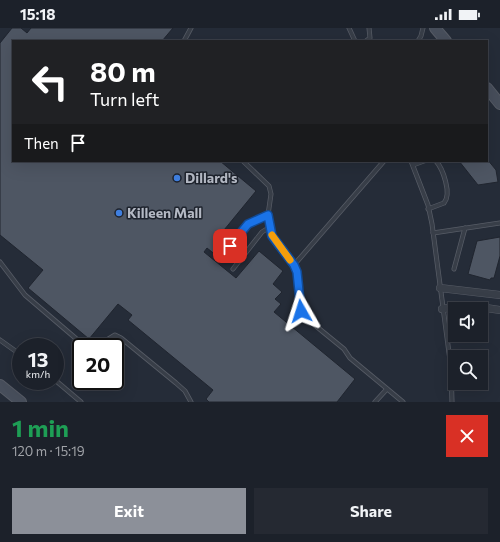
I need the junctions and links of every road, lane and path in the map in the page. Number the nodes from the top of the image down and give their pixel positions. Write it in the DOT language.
graph roads {
  1 [pos="191,28"];
  2 [pos="349,28"];
  3 [pos="369,28"];
  4 [pos="423,28"];
  5 [pos="435,28"];
  6 [pos="185,40"];
  7 [pos="355,40"];
  8 [pos="367,40"];
  9 [pos="419,40"];
  10 [pos="445,40"];
  11 [pos="488,89"];
  12 [pos="500,103"];
  13 [pos="244,162"];
  14 [pos="383,162"];
  15 [pos="437,162"];
  16 [pos="412,163"];
  17 [pos="428,209"];
  18 [pos="268,215"];
  19 [pos="500,223"];
  20 [pos="270,227"];
  21 [pos="465,228"];
  22 [pos="433,233"];
  23 [pos="230,246"];
  24 [pos="0,262"];
  25 [pos="294,265"];
  26 [pos="233,269"];
  27 [pos="454,269"];
  28 [pos="440,288"];
  29 [pos="500,295"];
  30 [pos="442,308"];
  31 [pos="500,310"];
  32 [pos="75,338"];
  33 [pos="110,338"];
  34 [pos="121,338"];
  35 [pos="0,340"];
  36 [pos="124,340"];
  37 [pos="12,349"];
  38 [pos="0,385"];
  39 [pos="64,388"];
  40 [pos="387,388"];
  41 [pos="21,402"];
  42 [pos="81,402"];
  43 [pos="191,402"];
  44 [pos="375,402"];
  45 [pos="403,402"];
  46 [pos="452,402"];
  1 -- 6 [label="lane"];
  2 -- 7 [label="lane"];
  3 -- 8 [label="lane"];
  4 -- 9 [label="lane"];
  5 -- 10 [label="main road"];
  11 -- 12 [label="main road"];
  13 -- 18 [label="lane"];
  14 -- 25 [label="lane"];
  15 -- 17 [label="lane"];
  16 -- 17 [label="lane"];
  17 -- 22 [label="lane"];
  18 -- 20 [label="lane"];
  18 -- 23 [label="lane"];
  19 -- 21 [label="lane"];
  20 -- 25 [label="lane"];
  20 -- 26 [label="lane"];
  21 -- 22 [label="lane"];
  21 -- 27 [label="lane"];
  22 -- 28 [label="lane"];
  24 -- 32 [label="lane"];
  25 -- 40 [label="lane"];
  28 -- 29 [label="street"];
  28 -- 30 [label="lane"];
  30 -- 31 [label="street"];
  30 -- 46 [label="lane"];
  33 -- 34 [label="lane"];
  35 -- 37 [label="lane"];
  36 -- 43 [label="lane"];
  38 -- 41 [label="main road"];
  39 -- 42 [label="lane"];
  40 -- 44 [label="lane"];
  40 -- 45 [label="lane"];
}
